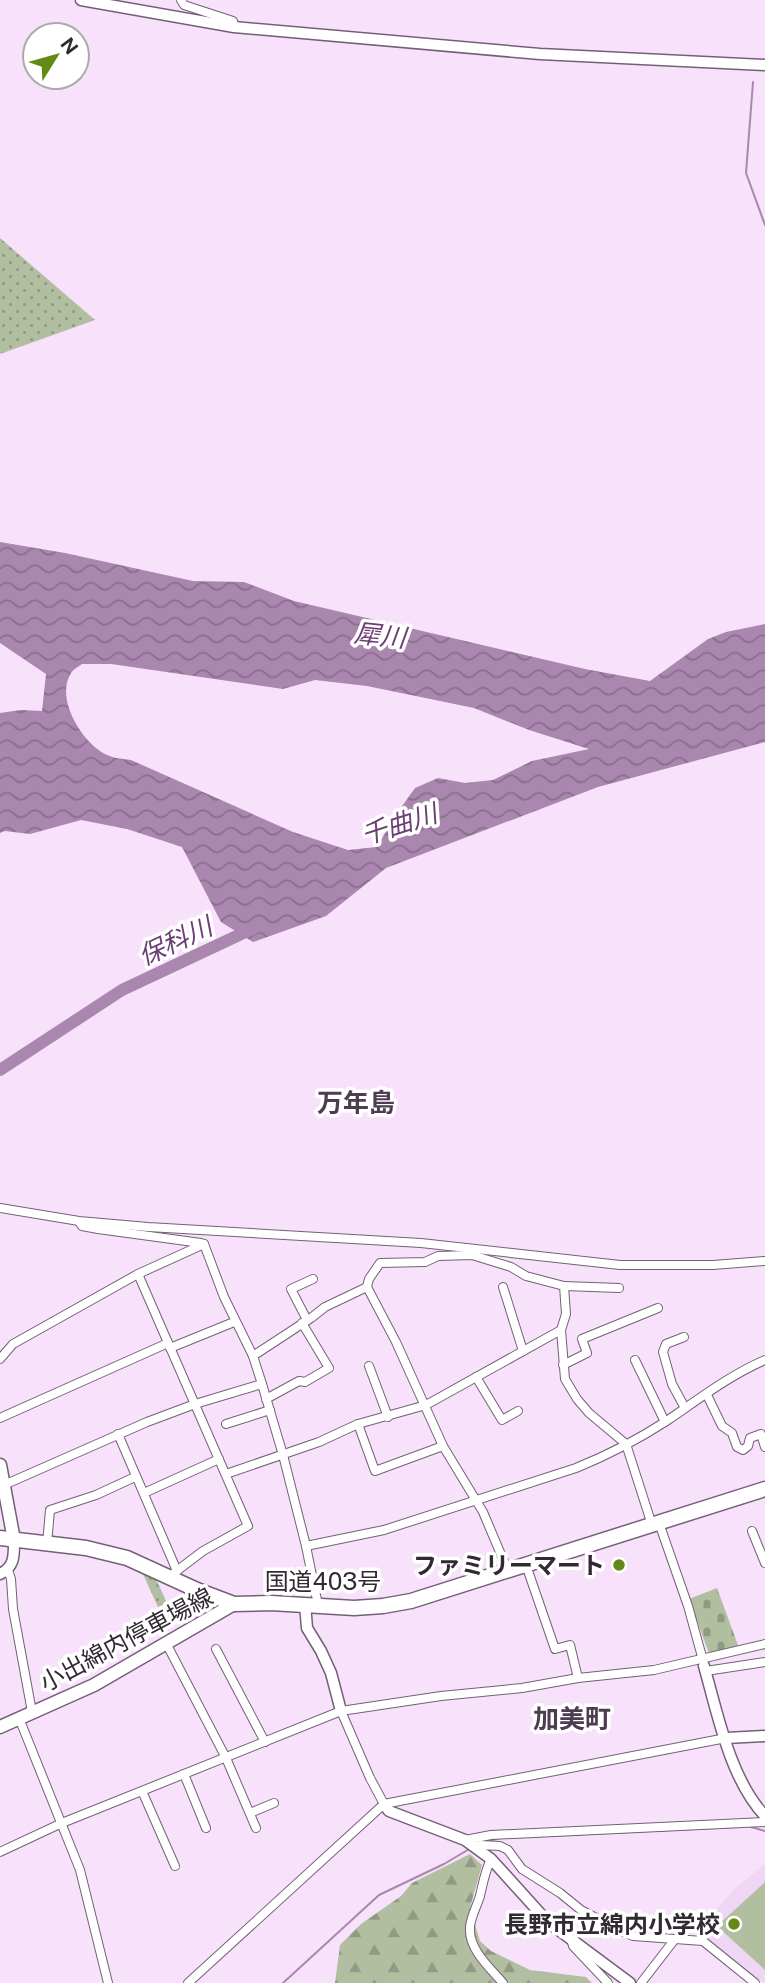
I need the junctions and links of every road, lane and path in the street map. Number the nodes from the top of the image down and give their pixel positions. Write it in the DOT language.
graph roads {
  1 [pos="82,0"];
  2 [pos="181,0"];
  3 [pos="234,27"];
  4 [pos="765,65"];
  5 [pos="0,1208"];
  6 [pos="79,1221"];
  7 [pos="204,1244"];
  8 [pos="472,1252"];
  9 [pos="765,1261"];
  10 [pos="138,1274"];
  11 [pos="313,1279"];
  12 [pos="564,1286"];
  13 [pos="367,1287"];
  14 [pos="503,1287"];
  15 [pos="619,1288"];
  16 [pos="658,1308"];
  17 [pos="234,1321"];
  18 [pos="305,1322"];
  19 [pos="561,1330"];
  20 [pos="684,1337"];
  21 [pos="169,1346"];
  22 [pos="523,1350"];
  23 [pos="253,1356"];
  24 [pos="0,1359"];
  25 [pos="635,1360"];
  26 [pos="765,1360"];
  27 [pos="563,1364"];
  28 [pos="369,1366"];
  29 [pos="476,1377"];
  30 [pos="262,1384"];
  31 [pos="707,1395"];
  32 [pos="266,1399"];
  33 [pos="195,1404"];
  34 [pos="426,1405"];
  35 [pos="685,1408"];
  36 [pos="270,1410"];
  37 [pos="518,1411"];
  38 [pos="388,1417"];
  39 [pos="0,1418"];
  40 [pos="665,1422"];
  41 [pos="226,1424"];
  42 [pos="358,1424"];
  43 [pos="118,1434"];
  44 [pos="626,1444"];
  45 [pos="443,1446"];
  46 [pos="765,1447"];
  47 [pos="283,1454"];
  48 [pos="219,1459"];
  49 [pos="0,1465"];
  50 [pos="226,1474"];
  51 [pos="135,1477"];
  52 [pos="5,1485"];
  53 [pos="765,1489"];
  54 [pos="144,1493"];
  55 [pos="476,1501"];
  56 [pos="655,1524"];
  57 [pos="752,1531"];
  58 [pos="7,1539"];
  59 [pos="47,1544"];
  60 [pos="306,1546"];
  61 [pos="765,1563"];
  62 [pos="526,1565"];
  63 [pos="508,1571"];
  64 [pos="4,1572"];
  65 [pos="173,1574"];
  66 [pos="234,1604"];
  67 [pos="312,1605"];
  68 [pos="166,1643"];
  69 [pos="765,1644"];
  70 [pos="215,1649"];
  71 [pos="765,1662"];
  72 [pos="704,1666"];
  73 [pos="578,1678"];
  74 [pos="341,1711"];
  75 [pos="32,1712"];
  76 [pos="19,1718"];
  77 [pos="0,1727"];
  78 [pos="765,1735"];
  79 [pos="726,1738"];
  80 [pos="265,1742"];
  81 [pos="226,1758"];
  82 [pos="184,1774"];
  83 [pos="142,1791"];
  84 [pos="275,1803"];
  85 [pos="384,1804"];
  86 [pos="250,1812"];
  87 [pos="765,1816"];
  88 [pos="765,1822"];
  89 [pos="62,1823"];
  90 [pos="206,1828"];
  91 [pos="256,1828"];
  92 [pos="465,1840"];
  93 [pos="475,1847"];
  94 [pos="0,1852"];
  95 [pos="491,1858"];
  96 [pos="175,1866"];
  97 [pos="571,1939"];
  98 [pos="676,1940"];
  99 [pos="108,1983"];
  100 [pos="188,1983"];
  101 [pos="503,1983"];
  102 [pos="608,1983"];
  103 [pos="630,1983"];
  104 [pos="641,1983"];
  105 [pos="755,1983"];
  1 -- 3 [label="street"];
  2 -- 3 [label="street"];
  3 -- 4 [label="street"];
  5 -- 6 [label="street"];
  6 -- 7 [label="street"];
  6 -- 8 [label="street"];
  7 -- 10 [label="street"];
  7 -- 17 [label="street"];
  8 -- 9 [label="street"];
  8 -- 12 [label="street"];
  8 -- 13 [label="street"];
  10 -- 21 [label="street"];
  10 -- 24 [label="street"];
  11 -- 18 [label="street"];
  12 -- 15 [label="street"];
  12 -- 19 [label="street"];
  13 -- 18 [label="street"];
  13 -- 34 [label="street"];
  14 -- 22 [label="street"];
  16 -- 27 [label="street"];
  17 -- 21 [label="street"];
  17 -- 23 [label="street"];
  18 -- 23 [label="street"];
  18 -- 32 [label="street"];
  19 -- 22 [label="street"];
  19 -- 27 [label="street"];
  20 -- 35 [label="street"];
  21 -- 33 [label="street"];
  21 -- 39 [label="street"];
  22 -- 29 [label="street"];
  23 -- 30 [label="street"];
  25 -- 40 [label="street"];
  26 -- 31 [label="street"];
  27 -- 44 [label="street"];
  28 -- 38 [label="street"];
  29 -- 34 [label="street"];
  29 -- 37 [label="street"];
  30 -- 32 [label="street"];
  30 -- 33 [label="street"];
  31 -- 35 [label="street"];
  31 -- 46 [label="street"];
  32 -- 36 [label="street"];
  33 -- 43 [label="street"];
  33 -- 48 [label="street"];
  34 -- 38 [label="street"];
  34 -- 45 [label="street"];
  35 -- 40 [label="street"];
  36 -- 41 [label="street"];
  36 -- 47 [label="street"];
  38 -- 42 [label="street"];
  40 -- 44 [label="street"];
  42 -- 45 [label="street"];
  42 -- 47 [label="street"];
  43 -- 51 [label="street"];
  43 -- 52 [label="street"];
  44 -- 55 [label="street"];
  44 -- 56 [label="street"];
  45 -- 55 [label="street"];
  47 -- 50 [label="street"];
  47 -- 60 [label="street"];
  48 -- 50 [label="street"];
  48 -- 54 [label="street"];
  49 -- 52 [label="main road"];
  50 -- 65 [label="street"];
  51 -- 54 [label="street"];
  51 -- 59 [label="street"];
  52 -- 58 [label="main road"];
  53 -- 56 [label="highway, 国道403号"];
  54 -- 65 [label="street"];
  55 -- 60 [label="street"];
  55 -- 63 [label="street"];
  56 -- 62 [label="highway, 国道403号"];
  56 -- 72 [label="street"];
  57 -- 61 [label="street"];
  58 -- 59 [label="highway, 国道403号"];
  58 -- 64 [label="street"];
  59 -- 65 [label="highway, 国道403号"];
  60 -- 67 [label="street"];
  62 -- 63 [label="highway, 国道403号"];
  62 -- 73 [label="street"];
  63 -- 67 [label="highway, 国道403号"];
  64 -- 75 [label="street"];
  65 -- 66 [label="highway, 国道403号"];
  66 -- 67 [label="highway, 国道403号"];
  66 -- 68 [label="main road, 小出綿内停車場線"];
  67 -- 74 [label="street"];
  68 -- 75 [label="main road, 小出綿内停車場線"];
  68 -- 81 [label="street"];
  69 -- 72 [label="street"];
  70 -- 80 [label="street"];
  71 -- 72 [label="street"];
  72 -- 73 [label="street"];
  72 -- 79 [label="street"];
  73 -- 74 [label="street"];
  74 -- 80 [label="street"];
  74 -- 85 [label="street"];
  75 -- 76 [label="main road, 小出綿内停車場線"];
  76 -- 77 [label="main road, 小出綿内停車場線"];
  76 -- 89 [label="street"];
  78 -- 79 [label="street"];
  79 -- 85 [label="street"];
  79 -- 87 [label="street"];
  80 -- 81 [label="street"];
  81 -- 82 [label="street"];
  81 -- 86 [label="street"];
  82 -- 83 [label="street"];
  82 -- 90 [label="street"];
  83 -- 89 [label="street"];
  83 -- 96 [label="street"];
  84 -- 86 [label="street"];
  85 -- 92 [label="street"];
  85 -- 100 [label="street"];
  86 -- 91 [label="street"];
  88 -- 92 [label="street"];
  89 -- 94 [label="street"];
  89 -- 99 [label="street"];
  92 -- 93 [label="street"];
  93 -- 95 [label="street"];
  93 -- 98 [label="street"];
  95 -- 97 [label="street"];
  95 -- 101 [label="street"];
  97 -- 102 [label="street"];
  97 -- 103 [label="street"];
  98 -- 104 [label="street"];
  98 -- 105 [label="street"];
}
